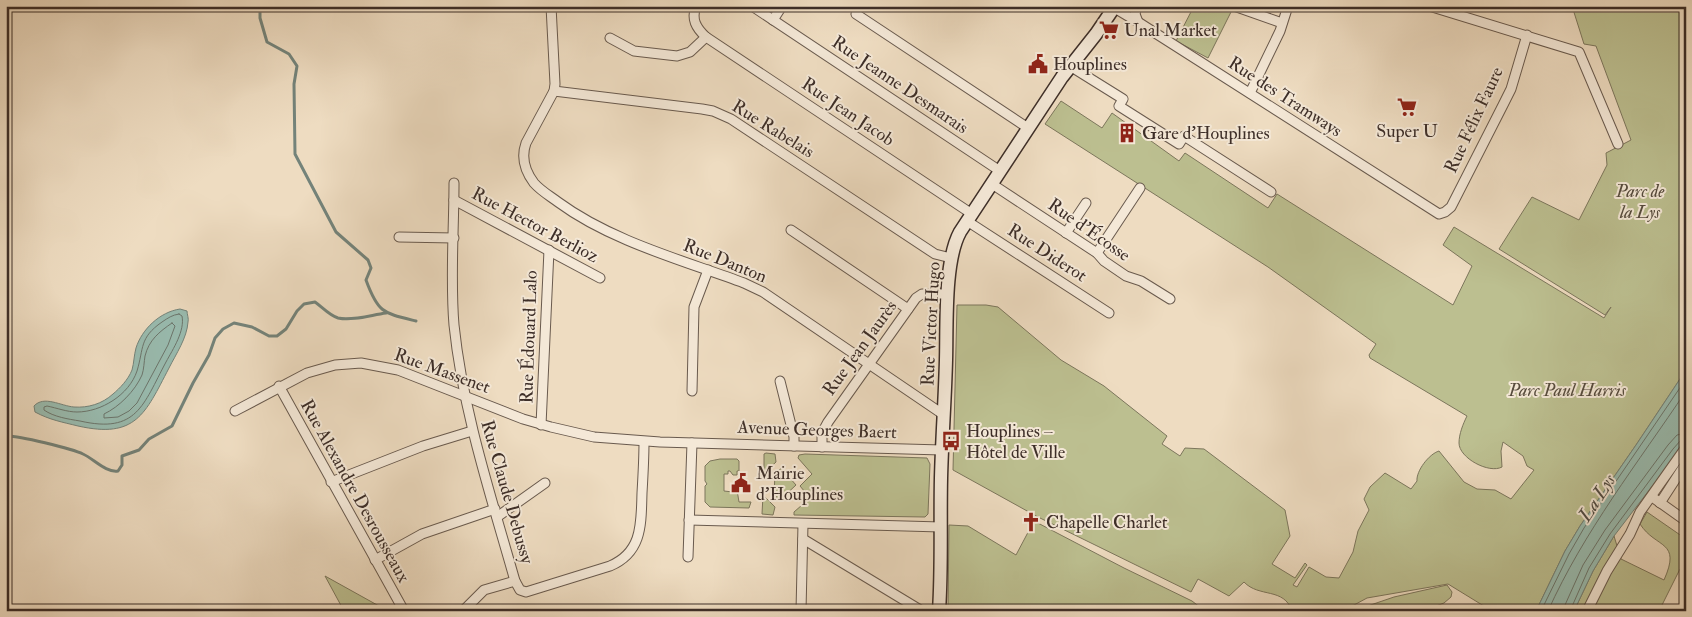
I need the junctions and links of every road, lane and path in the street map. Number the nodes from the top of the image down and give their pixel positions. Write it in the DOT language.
graph roads {
  1 [pos="551,6"];
  2 [pos="696,6"];
  3 [pos="752,6"];
  4 [pos="782,6"];
  5 [pos="1137,6"];
  6 [pos="1234,6"];
  7 [pos="1288,6"];
  8 [pos="1429,6"];
  9 [pos="1111,7"];
  10 [pos="856,14"];
  11 [pos="1138,22"];
  12 [pos="777,23"];
  13 [pos="1282,23"];
  14 [pos="1527,35"];
  15 [pos="706,37"];
  16 [pos="610,38"];
  17 [pos="1070,66"];
  18 [pos="554,91"];
  19 [pos="1250,93"];
  20 [pos="1028,128"];
  21 [pos="1618,144"];
  22 [pos="1000,171"];
  23 [pos="454,183"];
  24 [pos="992,184"];
  25 [pos="1140,188"];
  26 [pos="1271,192"];
  27 [pos="454,200"];
  28 [pos="1086,203"];
  29 [pos="1443,214"];
  30 [pos="970,218"];
  31 [pos="792,230"];
  32 [pos="1066,233"];
  33 [pos="399,237"];
  34 [pos="454,238"];
  35 [pos="549,250"];
  36 [pos="1097,254"];
  37 [pos="951,258"];
  38 [pos="708,270"];
  39 [pos="600,278"];
  40 [pos="948,294"];
  41 [pos="1170,299"];
  42 [pos="908,309"];
  43 [pos="1109,313"];
  44 [pos="868,364"];
  45 [pos="780,381"];
  46 [pos="279,386"];
  47 [pos="692,391"];
  48 [pos="464,395"];
  49 [pos="235,411"];
  50 [pos="944,416"];
  51 [pos="541,425"];
  52 [pos="472,431"];
  53 [pos="644,442"];
  54 [pos="692,443"];
  55 [pos="794,446"];
  56 [pos="822,447"];
  57 [pos="1686,447"];
  58 [pos="942,450"];
  59 [pos="1686,463"];
  60 [pos="331,482"];
  61 [pos="545,483"];
  62 [pos="1650,496"];
  63 [pos="1660,503"];
  64 [pos="496,513"];
  65 [pos="689,520"];
  66 [pos="1686,521"];
  67 [pos="803,524"];
  68 [pos="941,528"];
  69 [pos="802,540"];
  70 [pos="688,557"];
  71 [pos="374,560"];
  72 [pos="515,580"];
  73 [pos="404,611"];
  74 [pos="463,611"];
  75 [pos="801,611"];
  76 [pos="922,611"];
  77 [pos="939,611"];
  78 [pos="1587,611"];
  1 -- 18 [label="street"];
  2 -- 15 [label="street"];
  3 -- 12 [label="street, Rue Jeanne Desmarais"];
  4 -- 12 [label="street"];
  5 -- 11 [label="street"];
  6 -- 13 [label="street"];
  7 -- 13 [label="street"];
  8 -- 14 [label="street"];
  9 -- 11 [label="street, Rue des Tramways"];
  9 -- 17 [label="main road, Rue Victor Hugo"];
  10 -- 20 [label="street"];
  11 -- 19 [label="street, Rue des Tramways"];
  12 -- 22 [label="street, Rue Jeanne Desmarais"];
  13 -- 19 [label="street"];
  14 -- 21 [label="street"];
  14 -- 29 [label="street, Rue Félix Faure"];
  15 -- 16 [label="street"];
  15 -- 30 [label="street, Rue Jean Jacob"];
  17 -- 20 [label="main road, Rue Victor Hugo"];
  17 -- 26 [label="street"];
  18 -- 37 [label="street, Rue Rabelais"];
  18 -- 38 [label="street, Rue Danton"];
  19 -- 29 [label="street, Rue des Tramways"];
  20 -- 22 [label="main road, Rue Victor Hugo"];
  22 -- 24 [label="main road, Rue Victor Hugo"];
  23 -- 27 [label="street, Rue Claude Debussy"];
  24 -- 30 [label="main road, Rue Victor Hugo"];
  24 -- 32 [label="street, Rue d'Écosse"];
  25 -- 36 [label="street"];
  27 -- 34 [label="street, Rue Claude Debussy"];
  27 -- 35 [label="street, Rue Hector Berlioz"];
  28 -- 32 [label="street"];
  30 -- 37 [label="main road, Rue Victor Hugo"];
  30 -- 43 [label="street, Rue Diderot"];
  31 -- 42 [label="street"];
  32 -- 36 [label="street, Rue d'Écosse"];
  33 -- 34 [label="street"];
  34 -- 48 [label="street, Rue Claude Debussy"];
  35 -- 39 [label="street, Rue Hector Berlioz"];
  35 -- 51 [label="street, Rue Édouard Lalo"];
  36 -- 41 [label="street, Rue d'Écosse"];
  37 -- 40 [label="main road, Rue Victor Hugo"];
  38 -- 44 [label="street, Rue Danton"];
  38 -- 47 [label="street"];
  40 -- 42 [label="street, Rue Jean Jaurès"];
  40 -- 50 [label="main road, Rue Victor Hugo"];
  42 -- 44 [label="street, Rue Jean Jaurès"];
  44 -- 50 [label="street, Rue Danton"];
  44 -- 56 [label="street, Rue Jean Jaurès"];
  45 -- 55 [label="street"];
  46 -- 48 [label="street, Rue Massenet"];
  46 -- 49 [label="street, Rue Massenet"];
  46 -- 60 [label="street, Rue Alexandre Desrousseaux"];
  48 -- 51 [label="street, Rue Massenet"];
  48 -- 52 [label="street, Rue Claude Debussy"];
  50 -- 58 [label="main road, Rue Victor Hugo"];
  51 -- 53 [label="street, Rue Massenet"];
  52 -- 60 [label="street"];
  52 -- 64 [label="street, Rue Claude Debussy"];
  53 -- 54 [label="street, Avenue Georges Baert"];
  53 -- 72 [label="street, Rue Claude Debussy"];
  54 -- 55 [label="street, Avenue Georges Baert"];
  54 -- 65 [label="street"];
  55 -- 56 [label="street, Avenue Georges Baert"];
  56 -- 58 [label="street, Avenue Georges Baert"];
  57 -- 62 [label="street"];
  58 -- 68 [label="main road, Rue Victor Hugo"];
  59 -- 63 [label="street"];
  60 -- 71 [label="street, Rue Alexandre Desrousseaux"];
  61 -- 64 [label="street"];
  62 -- 63 [label="street"];
  62 -- 78 [label="street"];
  63 -- 66 [label="street"];
  64 -- 71 [label="street"];
  64 -- 72 [label="street, Rue Claude Debussy"];
  65 -- 67 [label="street"];
  65 -- 70 [label="street"];
  67 -- 68 [label="street"];
  67 -- 69 [label="street"];
  68 -- 77 [label="main road, Rue Victor Hugo"];
  69 -- 75 [label="street"];
  69 -- 76 [label="street"];
  71 -- 73 [label="street, Rue Alexandre Desrousseaux"];
  72 -- 74 [label="street"];
}
